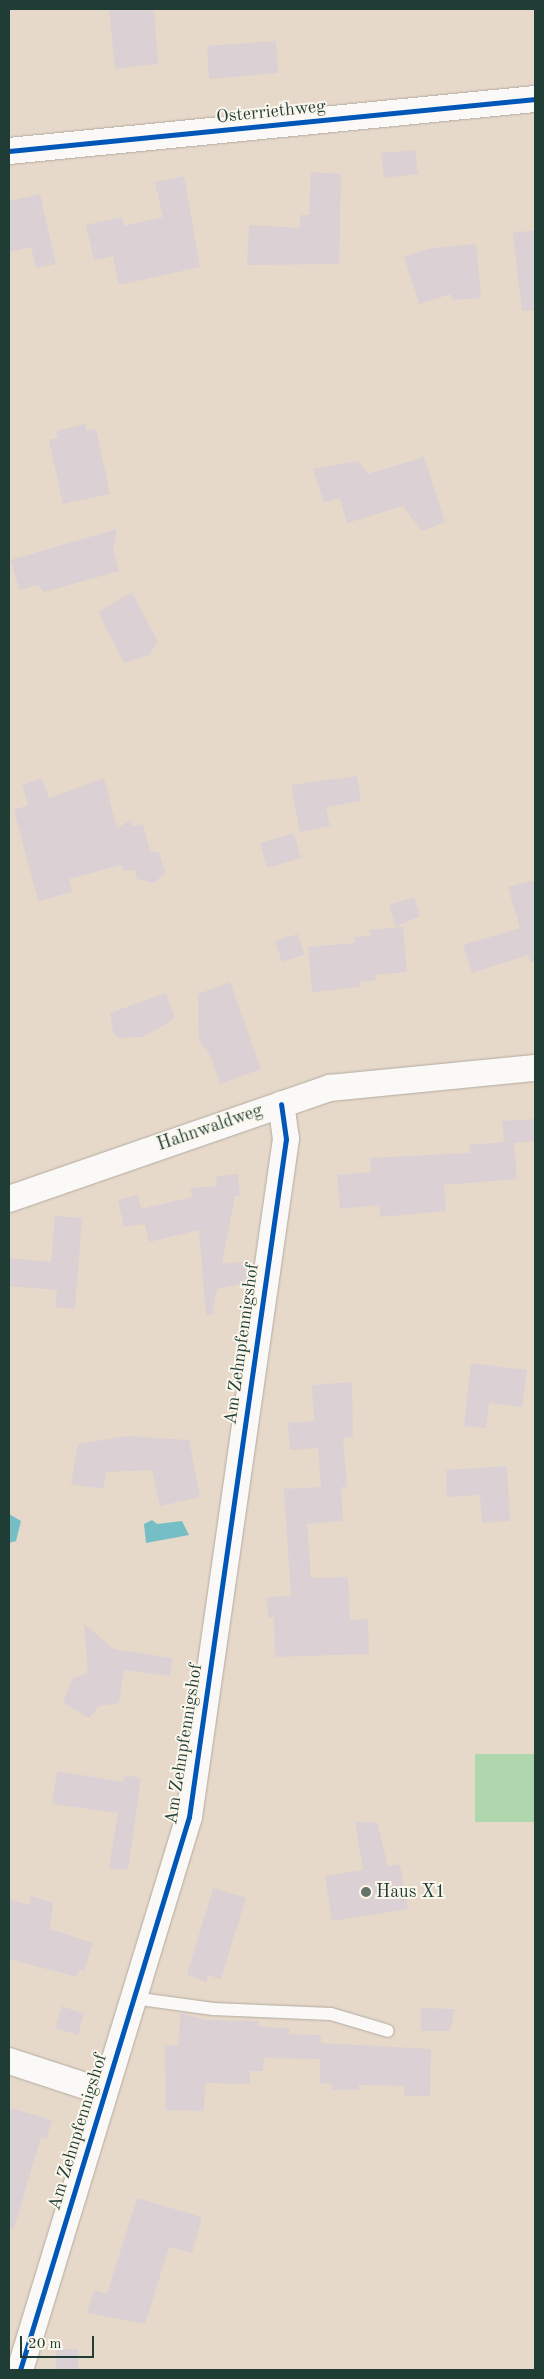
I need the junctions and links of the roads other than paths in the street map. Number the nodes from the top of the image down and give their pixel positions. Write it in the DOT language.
graph roads {
  1 [pos="535,99"];
  2 [pos="9,151"];
  3 [pos="535,1068"];
  4 [pos="281,1104"];
  5 [pos="9,1199"];
  6 [pos="133,1998"];
  7 [pos="388,2031"];
  8 [pos="9,2061"];
  9 [pos="104,2092"];
  10 [pos="20,2370"];
  1 -- 2 [label="street, Osterriethweg"];
  3 -- 4 [label="street, Hahnwaldweg"];
  4 -- 5 [label="street, Hahnwaldweg"];
  4 -- 6 [label="street, Am Zehnpfennigshof"];
  6 -- 7 [label="lane"];
  6 -- 9 [label="street, Am Zehnpfennigshof"];
  8 -- 9 [label="street"];
  9 -- 10 [label="street, Am Zehnpfennigshof"];
}
